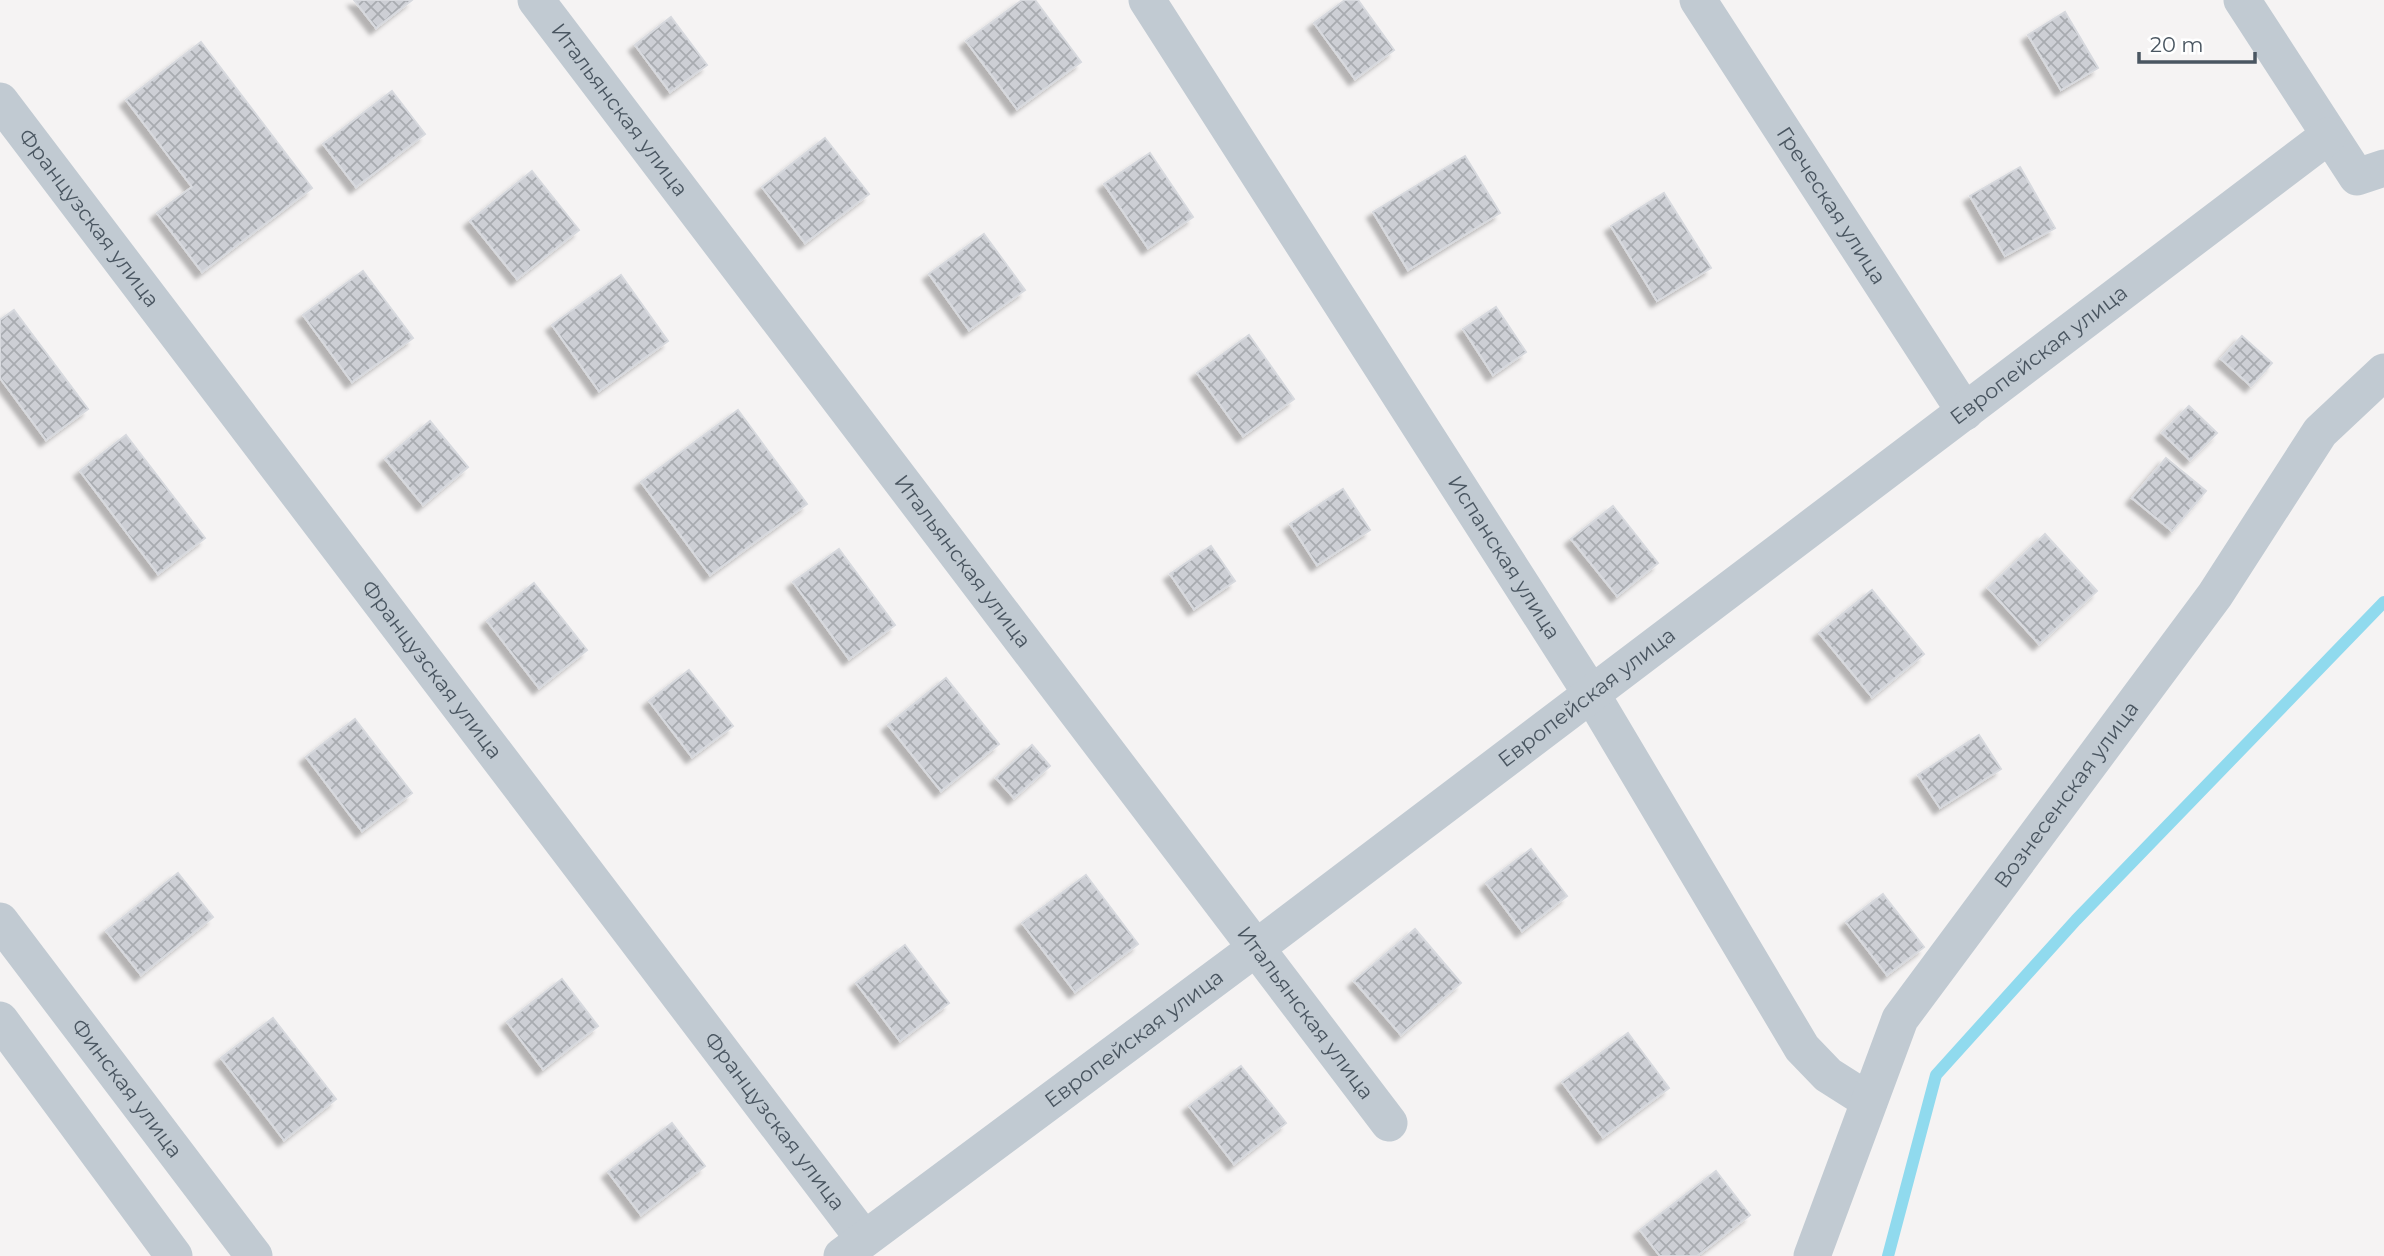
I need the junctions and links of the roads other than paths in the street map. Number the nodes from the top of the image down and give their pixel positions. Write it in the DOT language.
graph roads {
  1 [pos="536,0"];
  2 [pos="1147,0"];
  3 [pos="1698,0"];
  4 [pos="2242,0"];
  5 [pos="0,101"];
  6 [pos="2328,136"];
  7 [pos="2384,168"];
  8 [pos="2384,372"];
  9 [pos="1965,412"];
  10 [pos="1592,695"];
  11 [pos="0,921"];
  12 [pos="1256,948"];
  13 [pos="0,1020"];
  14 [pos="1869,1101"];
  15 [pos="1389,1123"];
  16 [pos="853,1247"];
  17 [pos="174,1256"];
  18 [pos="254,1256"];
  19 [pos="1812,1256"];
  1 -- 12 [label="street, Итальянская улица"];
  2 -- 10 [label="street, Испанская улица"];
  3 -- 9 [label="street, Греческая улица"];
  4 -- 6 [label="street"];
  5 -- 16 [label="street, Французская улица"];
  6 -- 7 [label="street"];
  6 -- 9 [label="street, Европейская улица"];
  8 -- 14 [label="street, Вознесенская улица"];
  9 -- 10 [label="street, Европейская улица"];
  10 -- 12 [label="street, Европейская улица"];
  10 -- 14 [label="street, Испанская улица"];
  11 -- 18 [label="street, Финская улица"];
  12 -- 15 [label="street, Итальянская улица"];
  12 -- 16 [label="street, Европейская улица"];
  13 -- 17 [label="street"];
  14 -- 19 [label="street, Вознесенская улица"];
}
